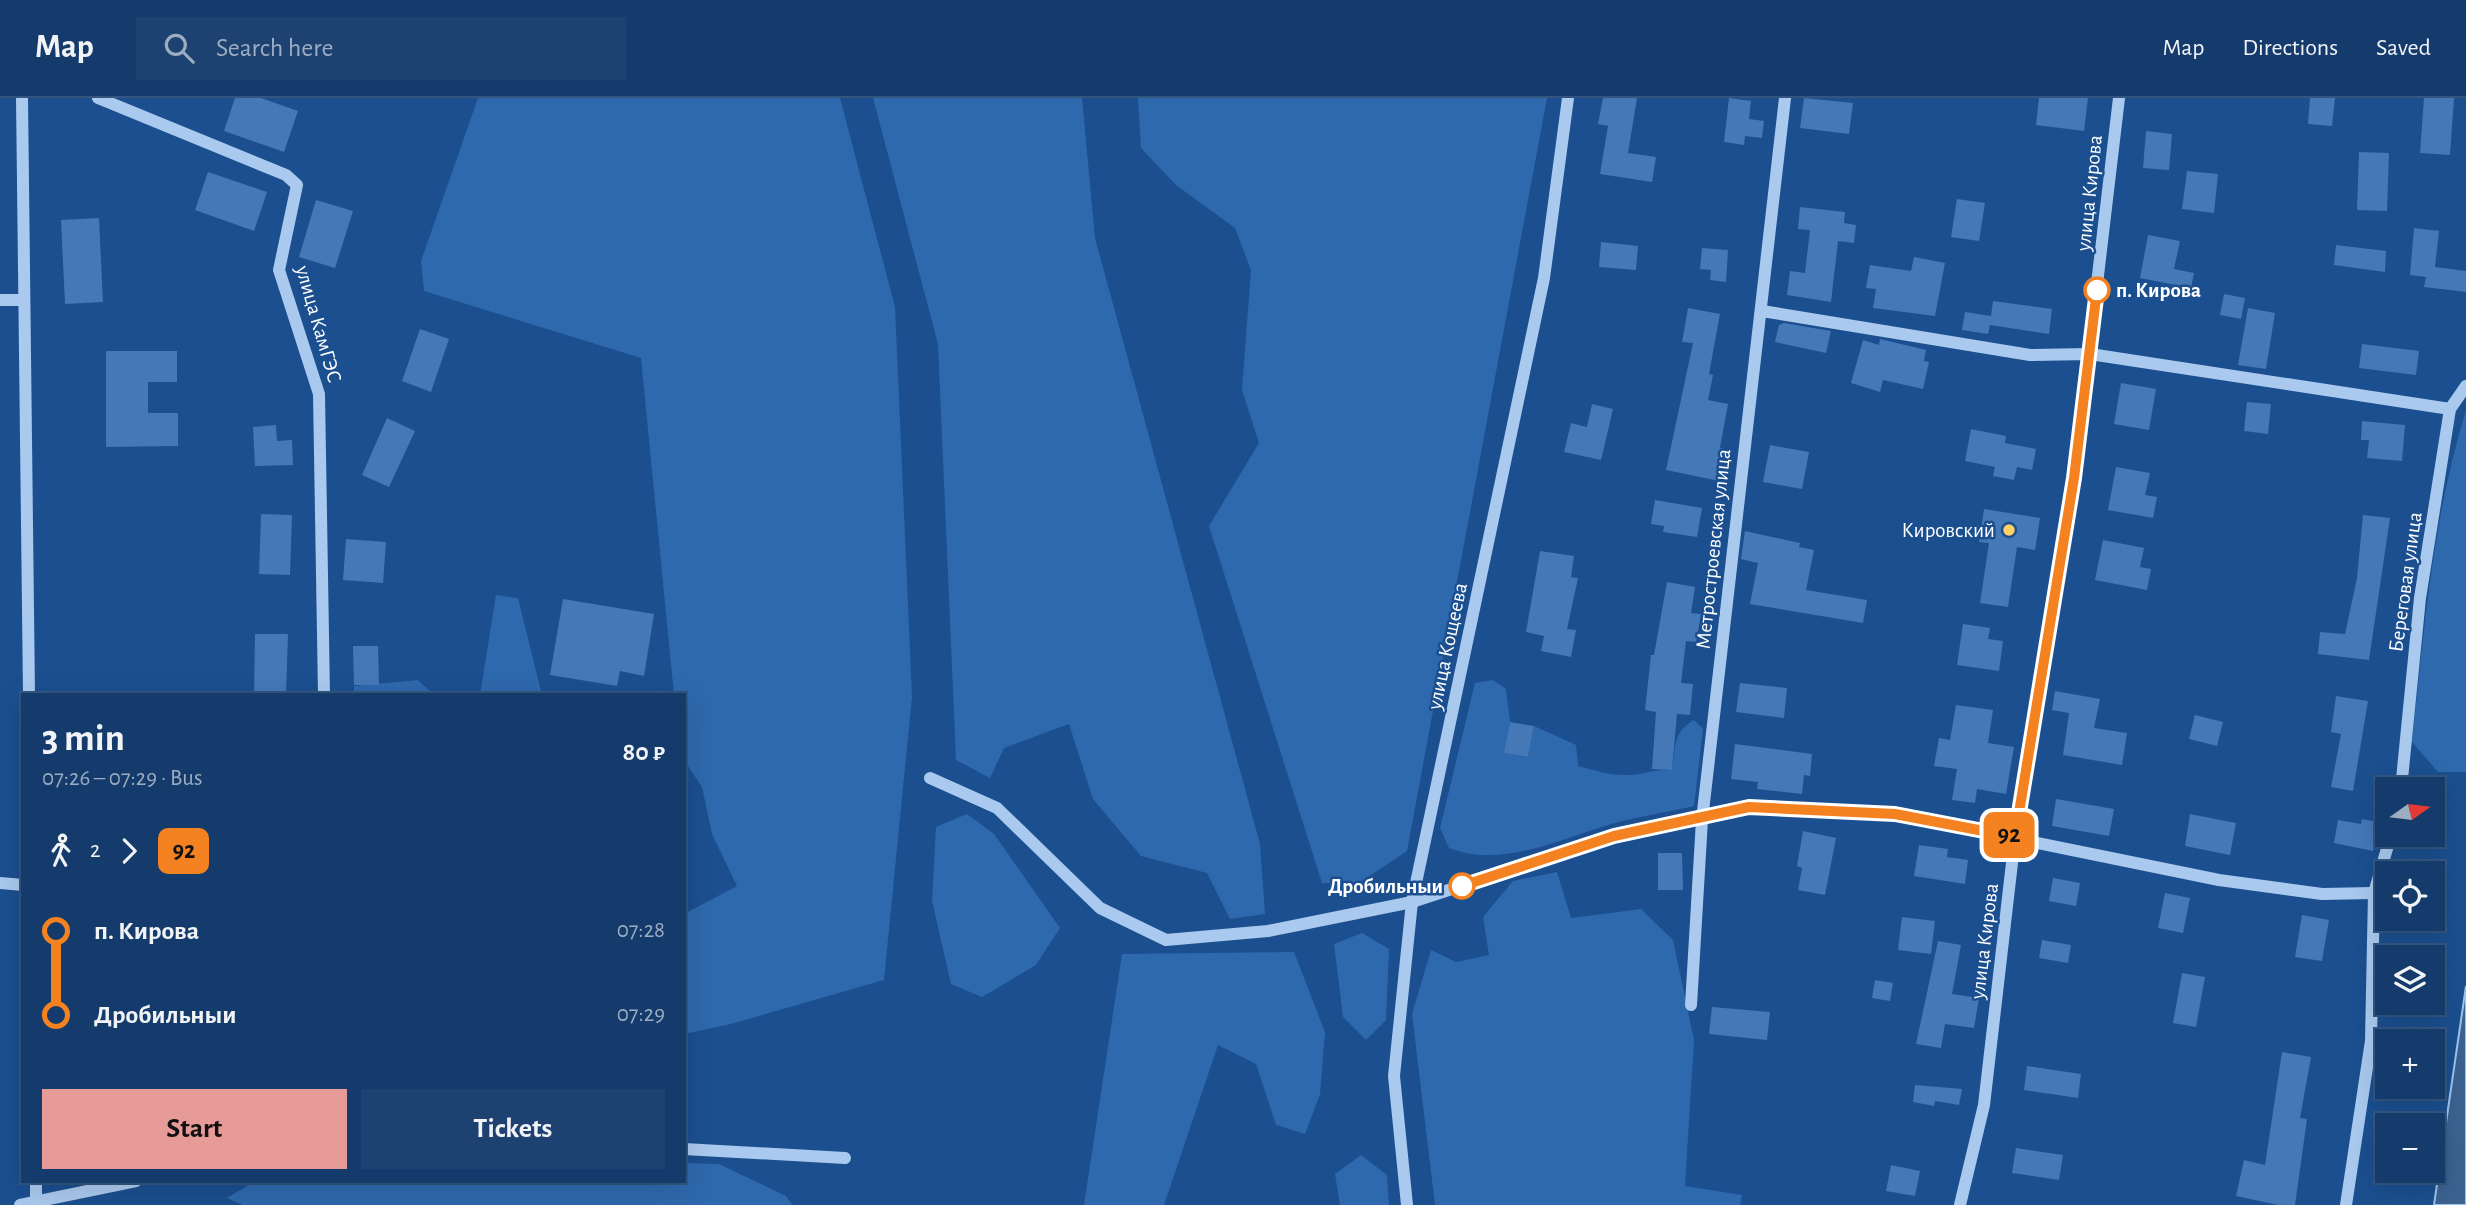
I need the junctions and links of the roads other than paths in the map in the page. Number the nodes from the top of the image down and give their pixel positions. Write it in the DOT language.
graph roads {
  1 [pos="22,98"];
  2 [pos="98,98"];
  3 [pos="1568,98"];
  4 [pos="1785,98"];
  5 [pos="2119,98"];
  6 [pos="0,300"];
  7 [pos="24,300"];
  8 [pos="1762,311"];
  9 [pos="2090,354"];
  10 [pos="2466,386"];
  11 [pos="2450,409"];
  12 [pos="29,693"];
  13 [pos="324,693"];
  14 [pos="2402,777"];
  15 [pos="930,778"];
  16 [pos="1702,820"];
  17 [pos="2015,837"];
  18 [pos="2387,847"];
  19 [pos="0,883"];
  20 [pos="21,885"];
  21 [pos="2374,893"];
  22 [pos="1412,902"];
  23 [pos="1691,1005"];
  24 [pos="686,1149"];
  25 [pos="845,1158"];
  26 [pos="36,1183"];
  27 [pos="126,1183"];
  28 [pos="36,1201"];
  29 [pos="20,1205"];
  30 [pos="1407,1205"];
  31 [pos="1960,1205"];
  32 [pos="2346,1205"];
  1 -- 7 [label="street"];
  2 -- 13 [label="street, улица КамГЭС"];
  3 -- 22 [label="street, улица Кощеева"];
  4 -- 8 [label="street, Метростроевская улица"];
  5 -- 9 [label="street, улица Кирова"];
  6 -- 7 [label="street"];
  7 -- 12 [label="street"];
  8 -- 9 [label="street"];
  8 -- 16 [label="street, Метростроевская улица"];
  9 -- 11 [label="street"];
  9 -- 17 [label="street, улица Кирова"];
  10 -- 11 [label="street, Береговая улица"];
  11 -- 14 [label="street, Береговая улица"];
  15 -- 22 [label="street"];
  16 -- 17 [label="street"];
  16 -- 22 [label="street"];
  16 -- 23 [label="street, Метростроевская улица"];
  17 -- 21 [label="street"];
  17 -- 31 [label="street, улица Кирова"];
  18 -- 21 [label="street"];
  19 -- 20 [label="street"];
  21 -- 32 [label="street"];
  22 -- 30 [label="street, улица Кощеева"];
  24 -- 25 [label="street"];
  26 -- 28 [label="street"];
  27 -- 28 [label="street"];
  28 -- 29 [label="street"];
}
